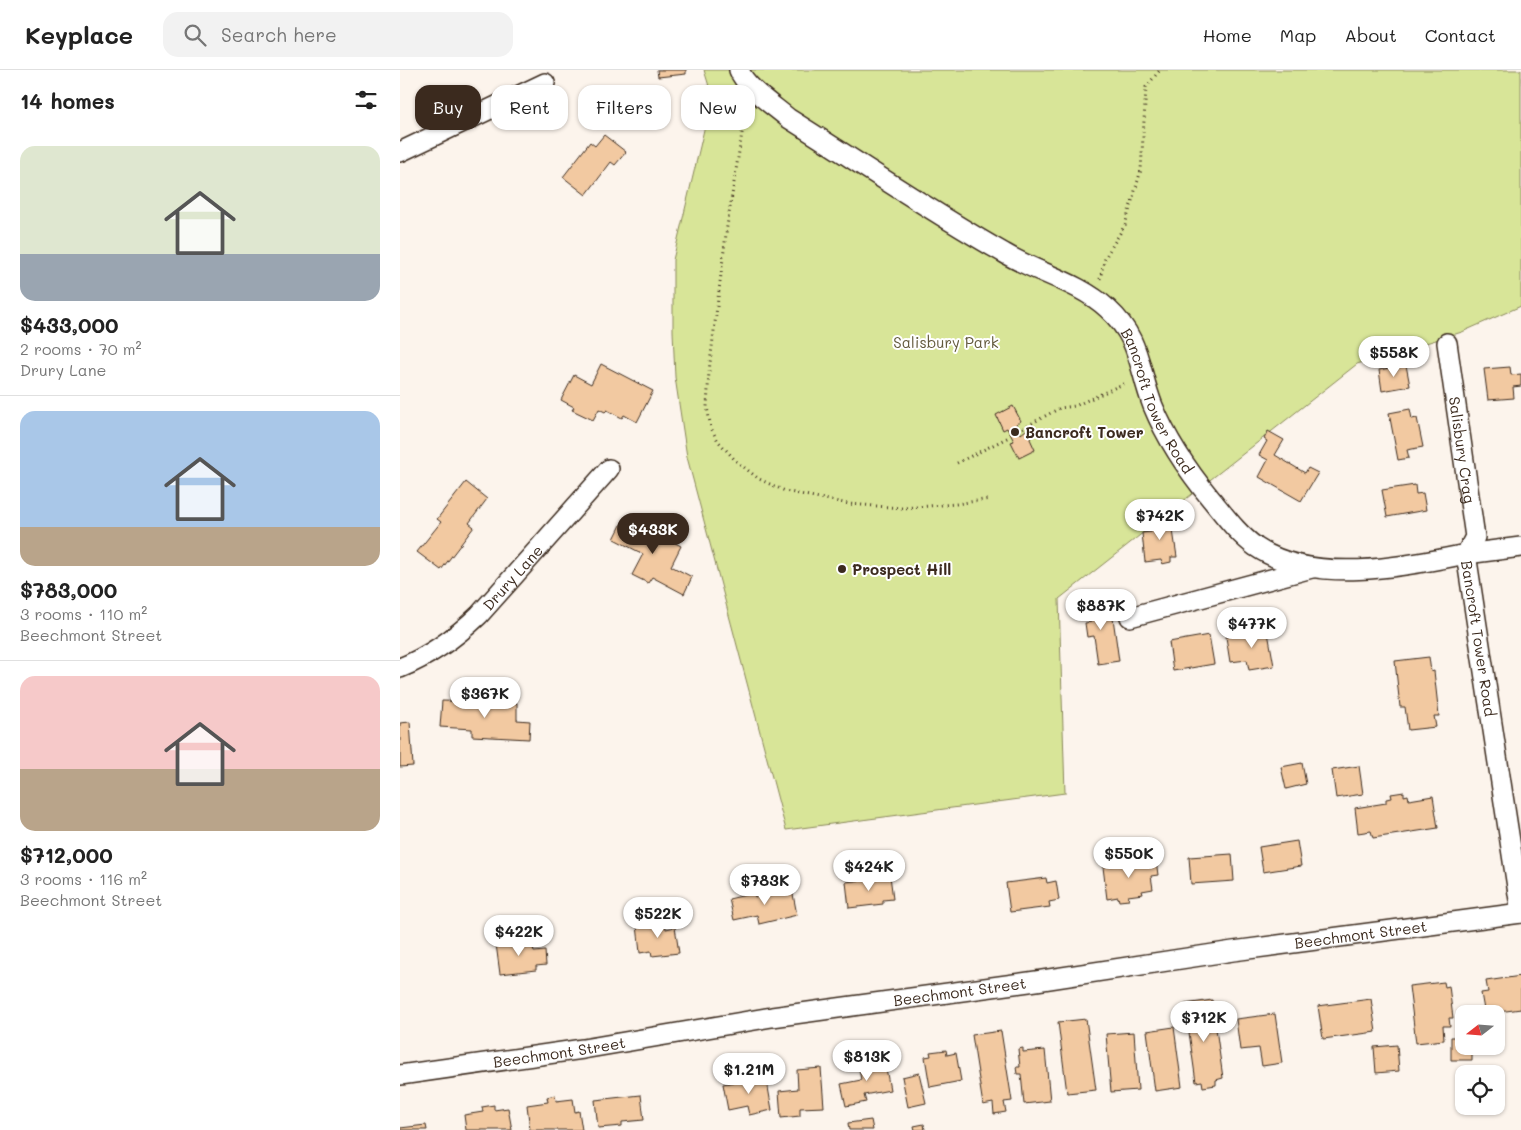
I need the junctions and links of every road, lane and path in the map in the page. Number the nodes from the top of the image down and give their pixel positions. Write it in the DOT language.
graph roads {
  1 [pos="739,70"];
  2 [pos="1160,70"];
  3 [pos="545,83"];
  4 [pos="750,85"];
  5 [pos="755,91"];
  6 [pos="741,130"];
  7 [pos="400,152"];
  8 [pos="1095,299"];
  9 [pos="1447,342"];
  10 [pos="1143,374"];
  11 [pos="1023,428"];
  12 [pos="1009,437"];
  13 [pos="956,463"];
  14 [pos="609,469"];
  15 [pos="990,499"];
  16 [pos="1521,547"];
  17 [pos="1466,554"];
  18 [pos="1316,567"];
  19 [pos="1130,617"];
  20 [pos="400,668"];
  21 [pos="1521,913"];
  22 [pos="400,1075"];
  1 -- 4 [label="street, Bancroft Tower Road"];
  2 -- 8 [label="path"];
  3 -- 7 [label="street"];
  5 -- 8 [label="street, Bancroft Tower Road"];
  6 -- 15 [label="path"];
  8 -- 10 [label="street, Bancroft Tower Road"];
  9 -- 17 [label="street, Salisbury Crag"];
  10 -- 11 [label="path"];
  10 -- 18 [label="street, Bancroft Tower Road"];
  12 -- 13 [label="path"];
  14 -- 20 [label="street, Drury Lane"];
  16 -- 17 [label="street"];
  17 -- 18 [label="street, Bancroft Tower Road"];
  17 -- 21 [label="street, Bancroft Tower Road"];
  18 -- 19 [label="street"];
  21 -- 22 [label="street, Beechmont Street"];
}
